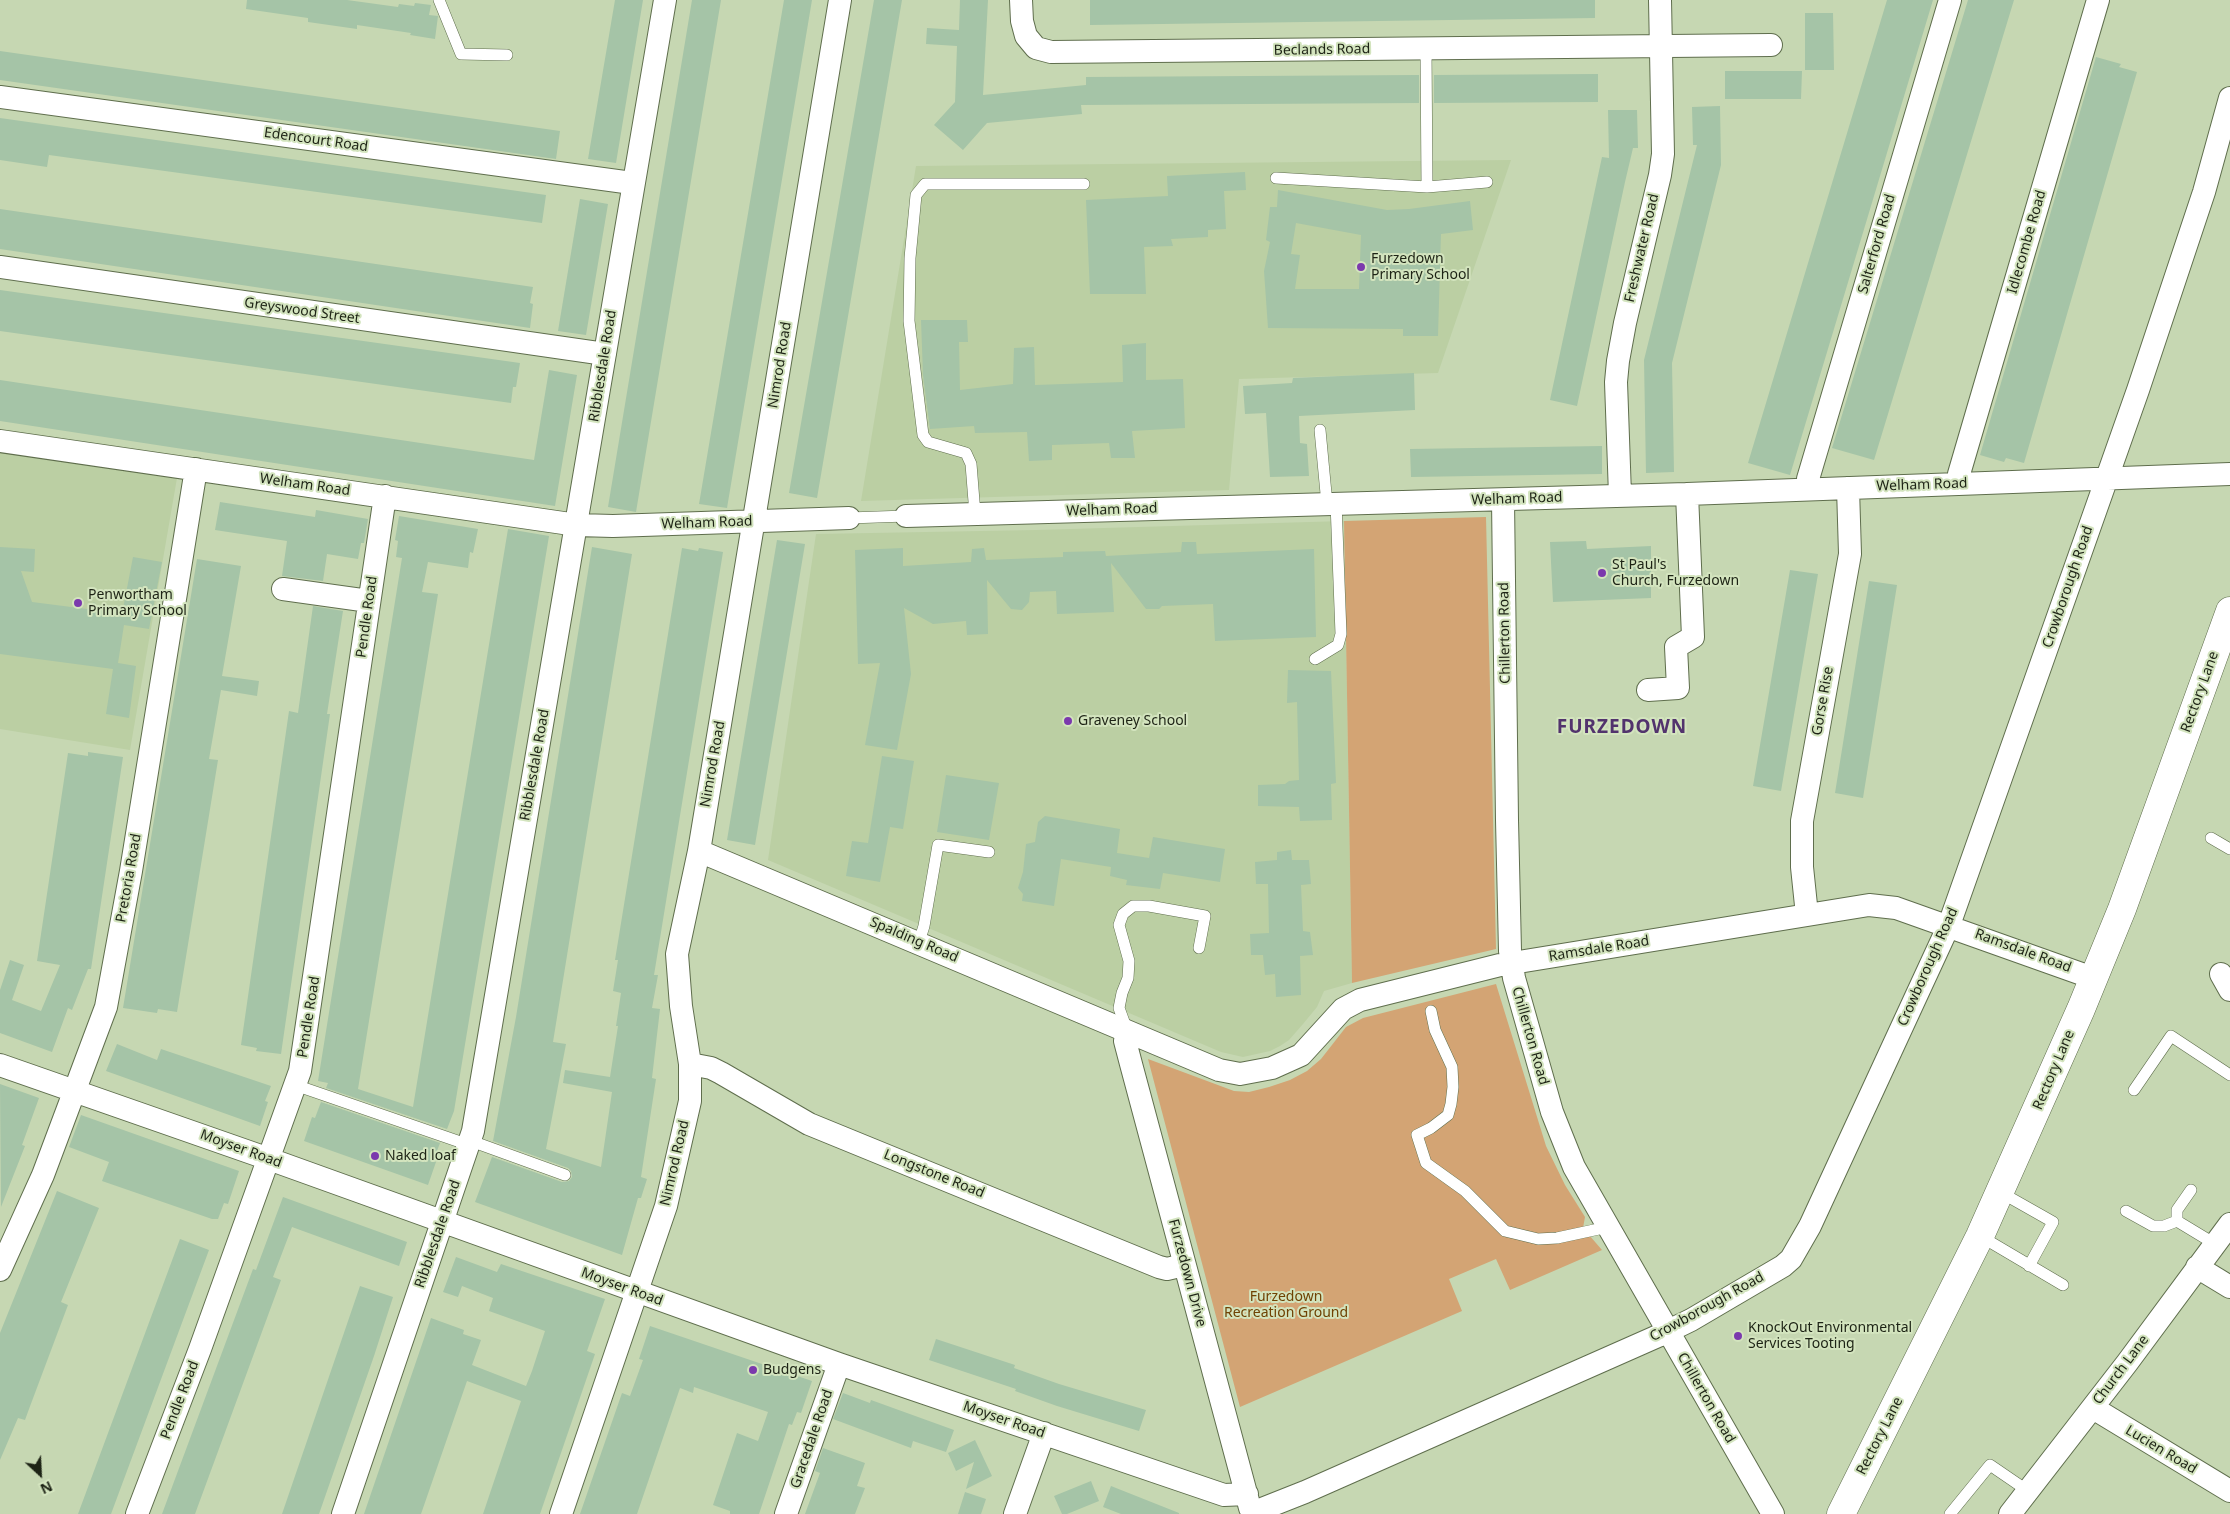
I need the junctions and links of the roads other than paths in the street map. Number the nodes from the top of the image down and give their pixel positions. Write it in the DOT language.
graph roads {
  1 [pos="439,0"];
  2 [pos="665,0"];
  3 [pos="840,0"];
  4 [pos="1022,0"];
  5 [pos="1660,0"];
  6 [pos="1950,0"];
  7 [pos="2098,0"];
  8 [pos="1771,45"];
  9 [pos="1661,46"];
  10 [pos="1426,49"];
  11 [pos="507,55"];
  12 [pos="0,97"];
  13 [pos="2230,98"];
  14 [pos="1276,178"];
  15 [pos="1487,182"];
  16 [pos="632,183"];
  17 [pos="1084,184"];
  18 [pos="1427,187"];
  19 [pos="0,267"];
  20 [pos="605,354"];
  21 [pos="1320,430"];
  22 [pos="0,441"];
  23 [pos="196,469"];
  24 [pos="2230,474"];
  25 [pos="2107,478"];
  26 [pos="1959,484"];
  27 [pos="1848,488"];
  28 [pos="1808,489"];
  29 [pos="1687,494"];
  30 [pos="1620,495"];
  31 [pos="385,496"];
  32 [pos="1504,500"];
  33 [pos="1332,504"];
  34 [pos="975,514"];
  35 [pos="906,516"];
  36 [pos="849,518"];
  37 [pos="754,521"];
  38 [pos="577,525"];
  39 [pos="283,589"];
  40 [pos="369,601"];
  41 [pos="2230,611"];
  42 [pos="1315,659"];
  43 [pos="1648,690"];
  44 [pos="2211,838"];
  45 [pos="2230,849"];
  46 [pos="699,851"];
  47 [pos="988,852"];
  48 [pos="1807,915"];
  49 [pos="1949,925"];
  50 [pos="919,942"];
  51 [pos="1199,948"];
  52 [pos="1511,964"];
  53 [pos="2093,978"];
  54 [pos="1431,1011"];
  55 [pos="1127,1032"];
  56 [pos="690,1064"];
  57 [pos="0,1065"];
  58 [pos="2230,1074"];
  59 [pos="295,1085"];
  60 [pos="2134,1090"];
  61 [pos="75,1091"];
  62 [pos="470,1143"];
  63 [pos="269,1159"];
  64 [pos="565,1175"];
  65 [pos="2191,1190"];
  66 [pos="2000,1192"];
  67 [pos="2126,1212"];
  68 [pos="2177,1220"];
  69 [pos="441,1223"];
  70 [pos="2230,1224"];
  71 [pos="1608,1228"];
  72 [pos="1980,1236"];
  73 [pos="2214,1244"];
  74 [pos="1184,1264"];
  75 [pos="2029,1266"];
  76 [pos="2197,1267"];
  77 [pos="0,1270"];
  78 [pos="2063,1285"];
  79 [pos="2230,1287"];
  80 [pos="636,1292"];
  81 [pos="1668,1331"];
  82 [pos="839,1364"];
  83 [pos="2093,1408"];
  84 [pos="1044,1433"];
  85 [pos="2230,1490"];
  86 [pos="2028,1491"];
  87 [pos="1250,1507"];
  88 [pos="137,1514"];
  89 [pos="343,1514"];
  90 [pos="561,1514"];
  91 [pos="786,1514"];
  92 [pos="1014,1514"];
  93 [pos="1773,1514"];
  94 [pos="1841,1514"];
  95 [pos="1950,1514"];
  96 [pos="2010,1514"];
  1 -- 11 [label="lane"];
  2 -- 16 [label="street, Ribblesdale Road"];
  3 -- 37 [label="street, Nimrod Road"];
  4 -- 10 [label="street, Beclands Road"];
  5 -- 9 [label="street, Freshwater Road"];
  6 -- 28 [label="street, Salterford Road"];
  7 -- 26 [label="street, Idlecombe Road"];
  8 -- 9 [label="street, Beclands Road"];
  9 -- 10 [label="street, Beclands Road"];
  9 -- 30 [label="street, Freshwater Road"];
  10 -- 18 [label="lane"];
  12 -- 16 [label="street, Edencourt Road"];
  13 -- 25 [label="street, Crowborough Road"];
  14 -- 18 [label="lane"];
  15 -- 18 [label="lane"];
  16 -- 20 [label="street, Ribblesdale Road"];
  17 -- 34 [label="lane"];
  19 -- 20 [label="street, Greyswood Street"];
  20 -- 38 [label="street, Ribblesdale Road"];
  21 -- 33 [label="lane"];
  22 -- 23 [label="street, Welham Road"];
  23 -- 31 [label="street, Welham Road"];
  23 -- 61 [label="street, Pretoria Road"];
  24 -- 25 [label="street, Welham Road"];
  25 -- 26 [label="street, Welham Road"];
  25 -- 49 [label="street, Crowborough Road"];
  26 -- 27 [label="street, Welham Road"];
  27 -- 28 [label="street, Welham Road"];
  27 -- 48 [label="street, Gorse Rise"];
  28 -- 29 [label="street, Welham Road"];
  29 -- 30 [label="street, Welham Road"];
  29 -- 43 [label="street"];
  30 -- 32 [label="street, Welham Road"];
  31 -- 38 [label="street, Welham Road"];
  31 -- 40 [label="street, Pendle Road"];
  32 -- 33 [label="street, Welham Road"];
  32 -- 52 [label="street, Chillerton Road"];
  33 -- 34 [label="street, Welham Road"];
  33 -- 42 [label="lane"];
  34 -- 35 [label="street, Welham Road"];
  35 -- 36 [label="lane, Welham Road"];
  36 -- 37 [label="street, Welham Road"];
  37 -- 38 [label="street, Welham Road"];
  37 -- 46 [label="street, Nimrod Road"];
  38 -- 62 [label="street, Ribblesdale Road"];
  39 -- 40 [label="street"];
  40 -- 59 [label="street, Pendle Road"];
  41 -- 53 [label="main road, Rectory Lane"];
  44 -- 45 [label="lane"];
  46 -- 50 [label="street, Spalding Road"];
  46 -- 56 [label="street, Nimrod Road"];
  47 -- 50 [label="lane"];
  48 -- 49 [label="street, Ramsdale Road"];
  48 -- 52 [label="street, Ramsdale Road"];
  49 -- 53 [label="street, Ramsdale Road"];
  49 -- 81 [label="street, Crowborough Road"];
  50 -- 55 [label="street, Spalding Road"];
  51 -- 55 [label="lane"];
  52 -- 55 [label="street, Ramsdale Road"];
  52 -- 71 [label="street, Chillerton Road"];
  53 -- 66 [label="main road, Rectory Lane"];
  54 -- 71 [label="lane"];
  55 -- 74 [label="street, Furzedown Drive"];
  56 -- 74 [label="street, Longstone Road"];
  56 -- 80 [label="street, Nimrod Road"];
  57 -- 61 [label="street, Moyser Road"];
  58 -- 60 [label="lane"];
  59 -- 62 [label="lane"];
  59 -- 63 [label="street, Pendle Road"];
  61 -- 63 [label="street, Moyser Road"];
  61 -- 77 [label="street, Pretoria Road"];
  62 -- 64 [label="lane"];
  62 -- 69 [label="street, Ribblesdale Road"];
  63 -- 69 [label="street, Moyser Road"];
  63 -- 88 [label="street, Pendle Road"];
  65 -- 68 [label="lane"];
  66 -- 72 [label="main road, Rectory Lane"];
  66 -- 75 [label="lane"];
  67 -- 68 [label="lane"];
  68 -- 73 [label="lane"];
  69 -- 80 [label="street, Moyser Road"];
  69 -- 89 [label="street, Ribblesdale Road"];
  70 -- 73 [label="street, Church Lane"];
  71 -- 81 [label="street, Chillerton Road"];
  72 -- 75 [label="lane"];
  72 -- 94 [label="main road, Rectory Lane"];
  73 -- 76 [label="street, Church Lane"];
  74 -- 87 [label="street, Furzedown Drive"];
  75 -- 78 [label="lane"];
  76 -- 79 [label="street"];
  76 -- 83 [label="street, Church Lane"];
  80 -- 82 [label="street, Moyser Road"];
  80 -- 90 [label="street, Nimrod Road"];
  81 -- 87 [label="street, Crowborough Road"];
  81 -- 93 [label="street, Chillerton Road"];
  82 -- 84 [label="street, Moyser Road"];
  82 -- 91 [label="street, Gracedale Road"];
  83 -- 85 [label="street, Lucien Road"];
  83 -- 86 [label="street, Church Lane"];
  84 -- 87 [label="street, Moyser Road"];
  84 -- 92 [label="street"];
  86 -- 95 [label="lane"];
  86 -- 96 [label="street, Church Lane"];
}
